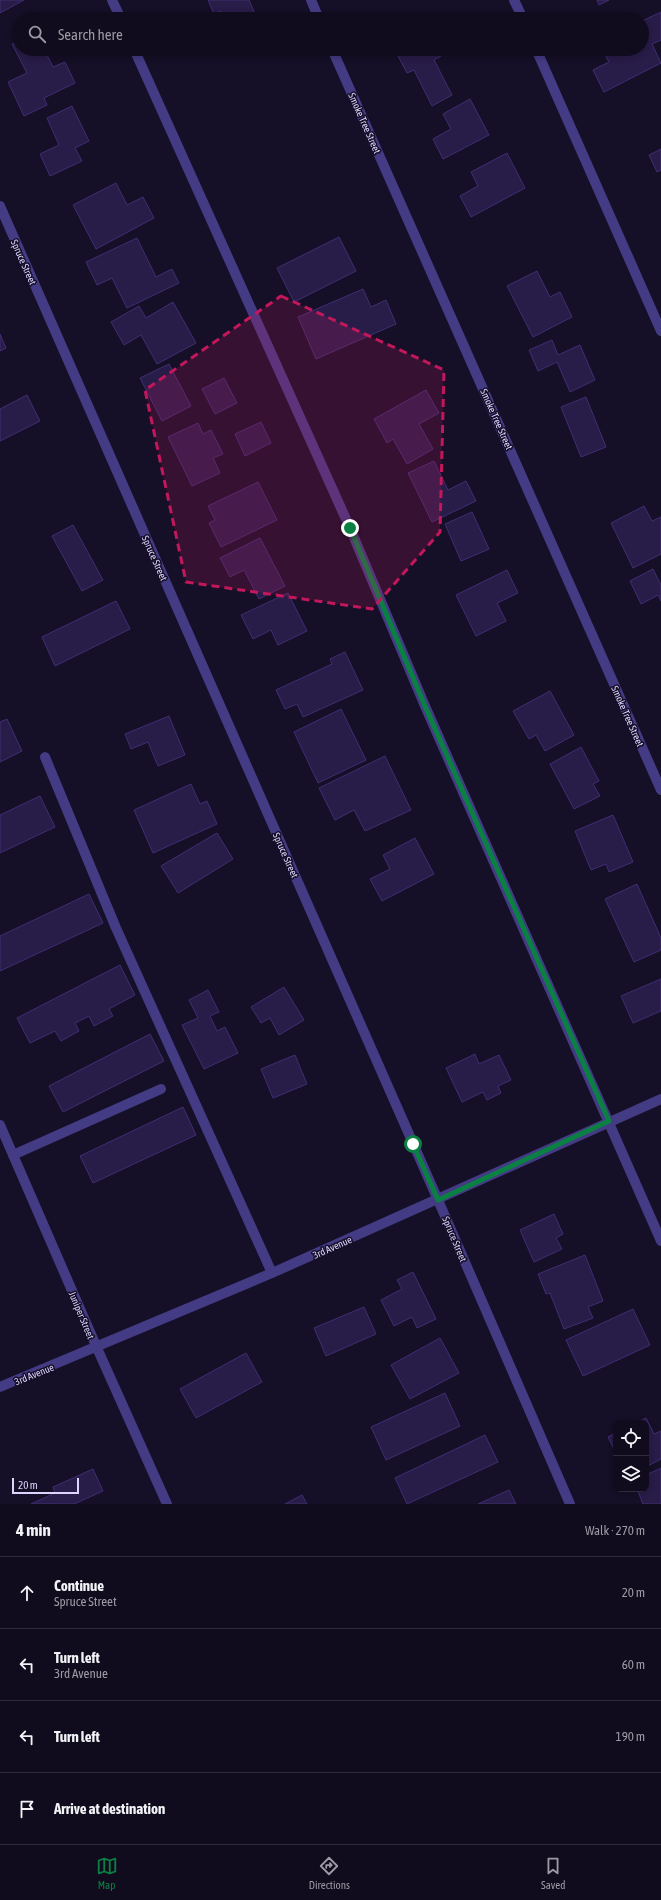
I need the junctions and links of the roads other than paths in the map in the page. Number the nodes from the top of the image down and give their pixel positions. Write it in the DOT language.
graph roads {
  1 [pos="112,0"];
  2 [pos="311,0"];
  3 [pos="514,0"];
  4 [pos="118,12"];
  5 [pos="316,12"];
  6 [pos="520,12"];
  7 [pos="137,56"];
  8 [pos="335,56"];
  9 [pos="539,56"];
  10 [pos="0,206"];
  11 [pos="661,331"];
  12 [pos="45,757"];
  13 [pos="661,790"];
  14 [pos="161,1090"];
  15 [pos="661,1099"];
  16 [pos="609,1121"];
  17 [pos="0,1125"];
  18 [pos="13,1155"];
  19 [pos="438,1200"];
  20 [pos="661,1241"];
  21 [pos="272,1273"];
  22 [pos="97,1348"];
  23 [pos="0,1387"];
  24 [pos="163,1503"];
  25 [pos="570,1504"];
  1 -- 4 [label="street"];
  2 -- 5 [label="street"];
  3 -- 6 [label="street"];
  7 -- 16 [label="street"];
  8 -- 13 [label="street, Smoke Tree Street"];
  9 -- 11 [label="street"];
  10 -- 19 [label="street, Spruce Street"];
  12 -- 21 [label="street"];
  14 -- 18 [label="street"];
  15 -- 16 [label="street, 3rd Avenue"];
  16 -- 19 [label="street, 3rd Avenue"];
  16 -- 20 [label="street"];
  17 -- 18 [label="street, Juniper Street"];
  18 -- 22 [label="street, Juniper Street"];
  19 -- 21 [label="street, 3rd Avenue"];
  19 -- 25 [label="street, Spruce Street"];
  21 -- 22 [label="street, 3rd Avenue"];
  22 -- 23 [label="street, 3rd Avenue"];
  22 -- 24 [label="street, Juniper Street"];
}
